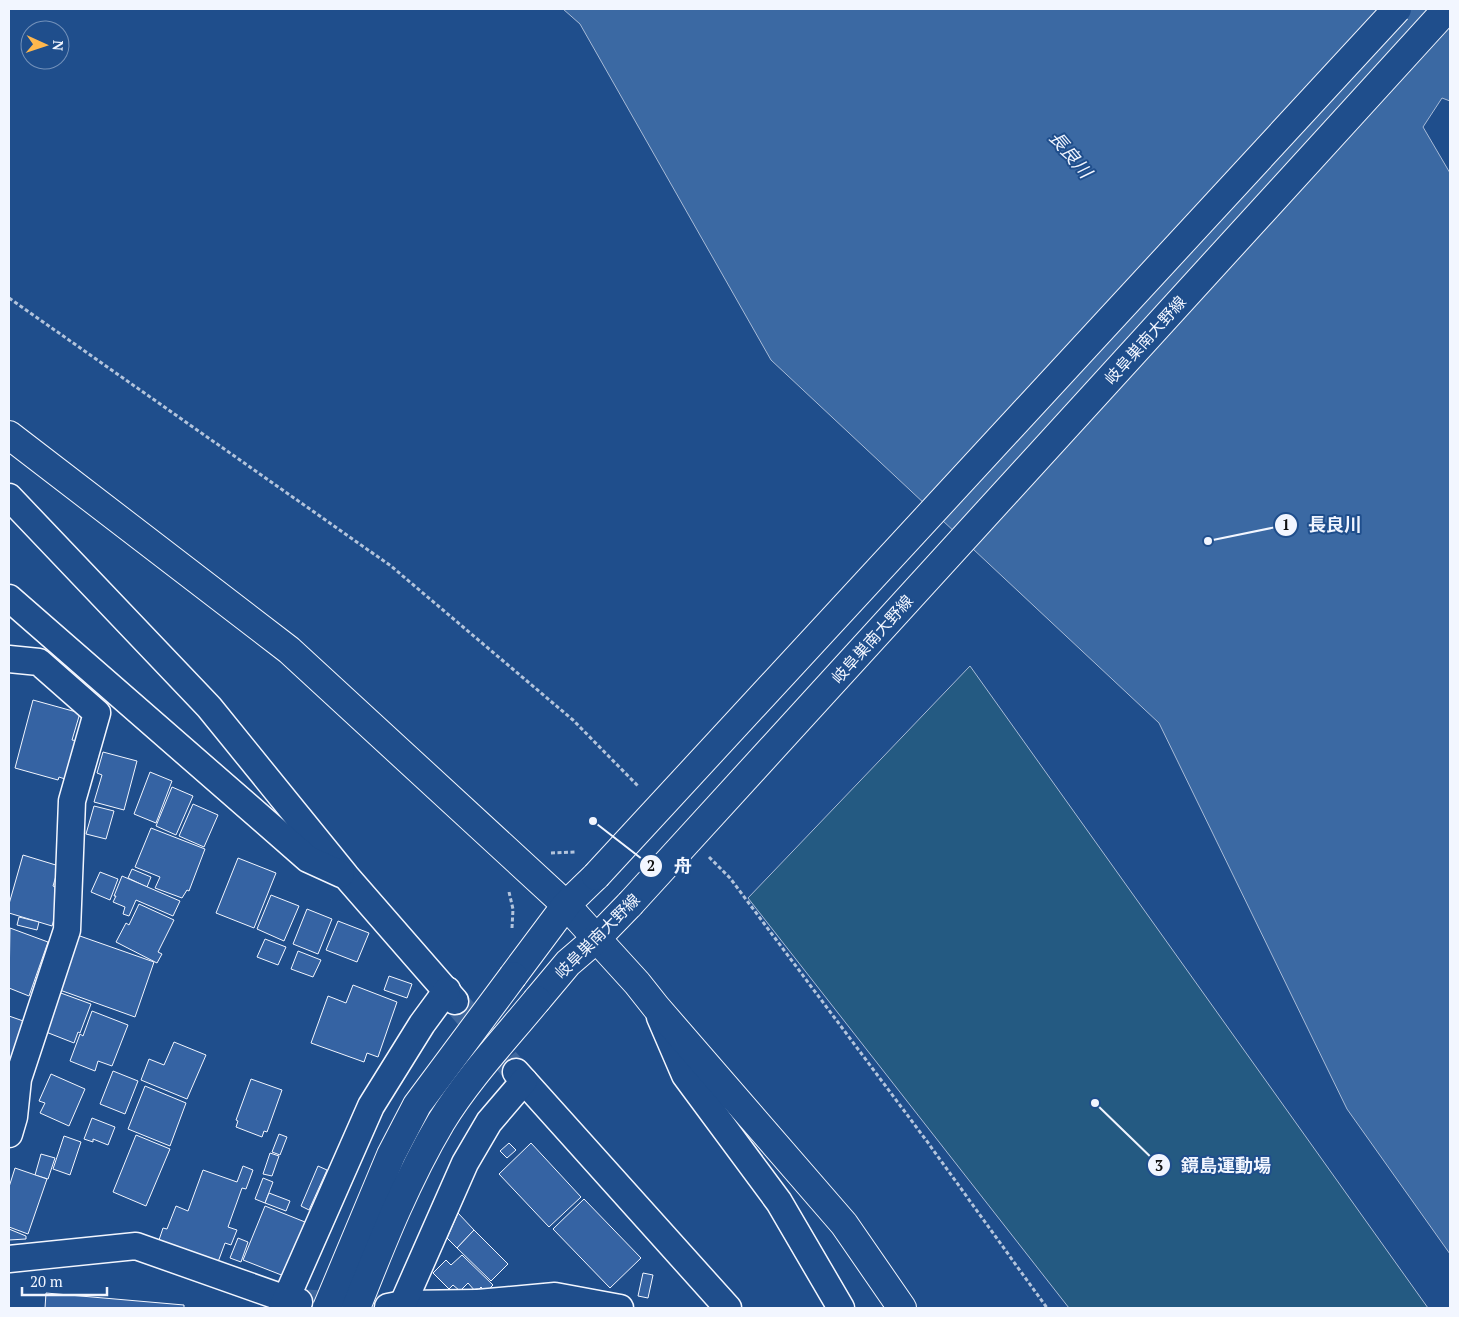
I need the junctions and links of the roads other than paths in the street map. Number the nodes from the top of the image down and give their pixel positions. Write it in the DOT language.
graph roads {
  1 [pos="1397,9"];
  2 [pos="1448,9"];
  3 [pos="9,435"];
  4 [pos="9,497"];
  5 [pos="9,598"];
  6 [pos="9,659"];
  7 [pos="346,876"];
  8 [pos="566,905"];
  9 [pos="596,939"];
  10 [pos="656,1007"];
  11 [pos="9,1134"];
  12 [pos="9,1259"];
  13 [pos="289,1303"];
  14 [pos="479,1305"];
  15 [pos="396,1307"];
  16 [pos="723,1307"];
  17 [pos="327,1308"];
  18 [pos="356,1308"];
  19 [pos="620,1308"];
  20 [pos="841,1308"];
  21 [pos="902,1308"];
  1 -- 8 [label="main road, bridge"];
  2 -- 9 [label="main road, 岐阜巣南大野線, bridge"];
  3 -- 8 [label="main road"];
  4 -- 7 [label="street"];
  5 -- 7 [label="street"];
  6 -- 11 [label="street"];
  7 -- 13 [label="street"];
  8 -- 9 [label="main road"];
  8 -- 17 [label="main road, bridge"];
  9 -- 10 [label="main road"];
  9 -- 18 [label="main road, 岐阜巣南大野線, bridge"];
  10 -- 20 [label="street"];
  10 -- 21 [label="main road"];
  12 -- 13 [label="street"];
  14 -- 15 [label="street"];
  14 -- 19 [label="street"];
  15 -- 16 [label="street"];
}
